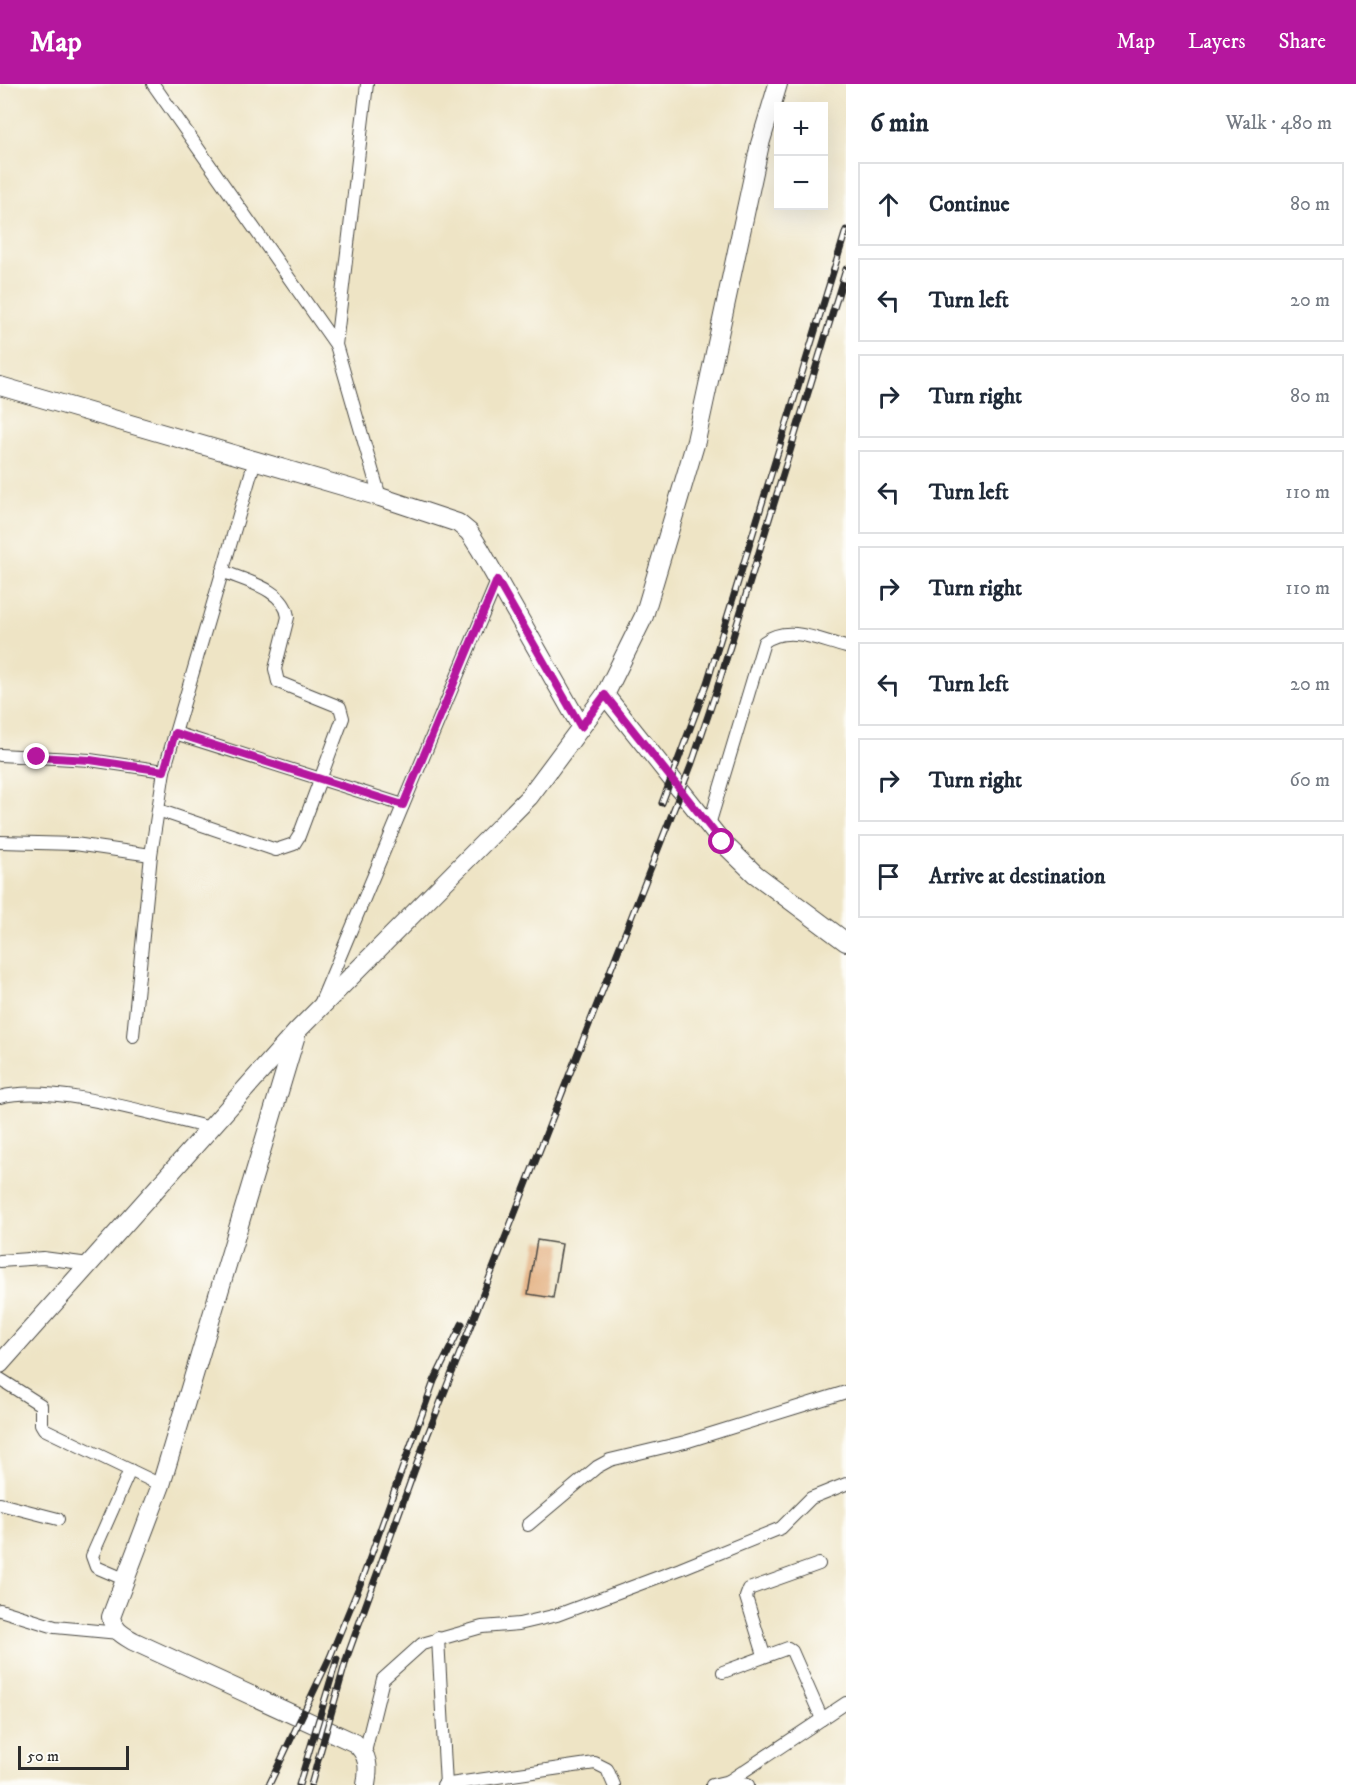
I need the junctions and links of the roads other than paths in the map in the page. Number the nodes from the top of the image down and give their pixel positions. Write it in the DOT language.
graph roads {
  1 [pos="153,84"];
  2 [pos="367,84"];
  3 [pos="778,84"];
  4 [pos="336,345"];
  5 [pos="0,386"];
  6 [pos="255,460"];
  7 [pos="380,497"];
  8 [pos="222,571"];
  9 [pos="497,580"];
  10 [pos="846,646"];
  11 [pos="605,695"];
  12 [pos="581,727"];
  13 [pos="175,733"];
  14 [pos="0,755"];
  15 [pos="164,771"];
  16 [pos="319,780"];
  17 [pos="403,805"];
  18 [pos="158,810"];
  19 [pos="709,825"];
  20 [pos="0,842"];
  21 [pos="151,855"];
  22 [pos="846,942"];
  23 [pos="317,1010"];
  24 [pos="297,1030"];
  25 [pos="133,1036"];
  26 [pos="0,1096"];
  27 [pos="211,1128"];
  28 [pos="0,1261"];
  29 [pos="89,1264"];
  30 [pos="0,1364"];
  31 [pos="0,1379"];
  32 [pos="846,1392"];
  33 [pos="130,1470"];
  34 [pos="160,1485"];
  35 [pos="844,1487"];
  36 [pos="0,1504"];
  37 [pos="58,1519"];
  38 [pos="528,1525"];
  39 [pos="819,1564"];
  40 [pos="124,1580"];
  41 [pos="0,1610"];
  42 [pos="119,1633"];
  43 [pos="438,1638"];
  44 [pos="764,1655"];
  45 [pos="723,1672"];
  46 [pos="846,1703"];
  47 [pos="822,1719"];
  48 [pos="365,1752"];
  49 [pos="729,1781"];
  50 [pos="366,1785"];
  51 [pos="445,1785"];
  52 [pos="614,1785"];
  53 [pos="712,1785"];
  54 [pos="748,1785"];
  1 -- 4 [label="street"];
  2 -- 4 [label="street"];
  3 -- 11 [label="street"];
  4 -- 7 [label="street"];
  5 -- 6 [label="street"];
  6 -- 7 [label="street"];
  6 -- 8 [label="street"];
  7 -- 9 [label="street"];
  8 -- 13 [label="street"];
  8 -- 16 [label="street"];
  9 -- 12 [label="street"];
  9 -- 17 [label="street"];
  10 -- 19 [label="street"];
  11 -- 12 [label="street"];
  11 -- 19 [label="street"];
  12 -- 23 [label="street"];
  13 -- 15 [label="street"];
  13 -- 16 [label="street"];
  14 -- 15 [label="street"];
  15 -- 18 [label="street"];
  16 -- 17 [label="street"];
  16 -- 18 [label="street"];
  17 -- 23 [label="street"];
  18 -- 21 [label="street"];
  19 -- 22 [label="street"];
  20 -- 21 [label="street"];
  21 -- 25 [label="street"];
  23 -- 24 [label="street"];
  24 -- 27 [label="street"];
  24 -- 34 [label="street"];
  26 -- 27 [label="street"];
  27 -- 29 [label="street"];
  28 -- 29 [label="street"];
  29 -- 30 [label="street"];
  31 -- 33 [label="street"];
  32 -- 38 [label="street"];
  33 -- 34 [label="street"];
  33 -- 40 [label="street"];
  34 -- 40 [label="street"];
  35 -- 43 [label="street"];
  36 -- 37 [label="street"];
  39 -- 44 [label="street"];
  40 -- 42 [label="street"];
  41 -- 42 [label="street"];
  42 -- 48 [label="street"];
  43 -- 48 [label="street"];
  43 -- 51 [label="street"];
  44 -- 45 [label="street"];
  44 -- 47 [label="street"];
  46 -- 47 [label="street"];
  47 -- 49 [label="street"];
  48 -- 50 [label="street"];
  49 -- 53 [label="street"];
  49 -- 54 [label="street"];
  51 -- 52 [label="street"];
}
